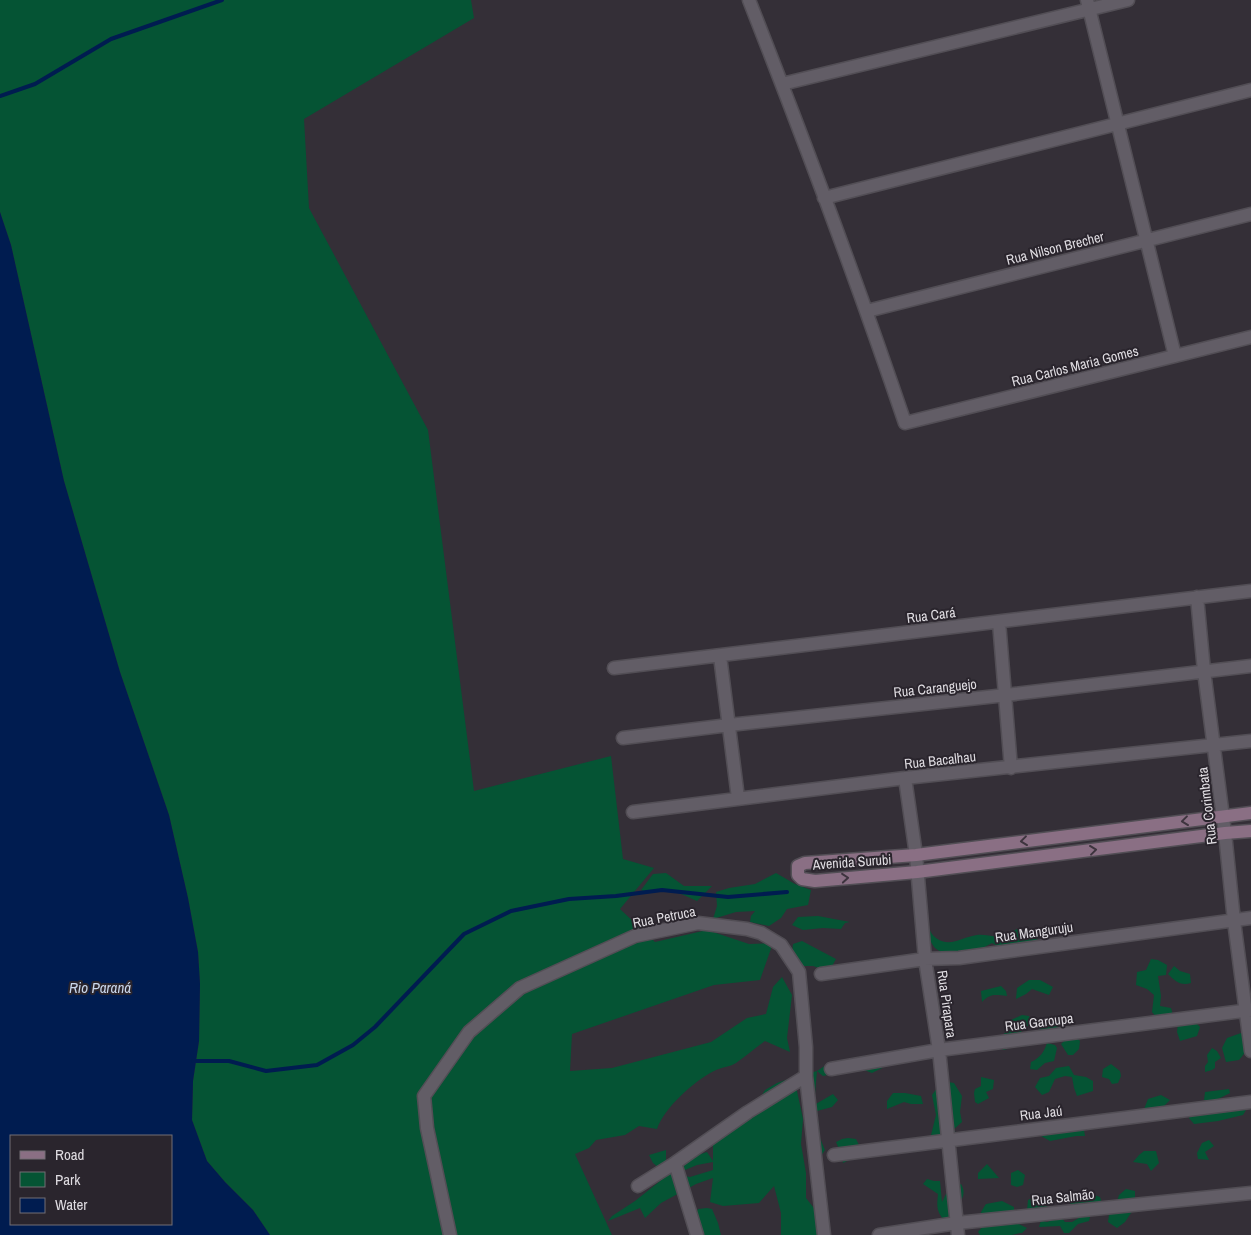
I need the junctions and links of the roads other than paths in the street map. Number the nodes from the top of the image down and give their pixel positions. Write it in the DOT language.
graph roads {
  1 [pos="749,0"];
  2 [pos="1128,0"];
  3 [pos="1089,5"];
  4 [pos="782,84"];
  5 [pos="1251,90"];
  6 [pos="1118,124"];
  7 [pos="824,198"];
  8 [pos="1251,214"];
  9 [pos="1146,240"];
  10 [pos="867,311"];
  11 [pos="1251,337"];
  12 [pos="1175,356"];
  13 [pos="1251,591"];
  14 [pos="1197,597"];
  15 [pos="999,622"];
  16 [pos="720,656"];
  17 [pos="1251,666"];
  18 [pos="614,668"];
  19 [pos="1204,671"];
  20 [pos="1006,695"];
  21 [pos="729,725"];
  22 [pos="623,738"];
  23 [pos="1251,742"];
  24 [pos="1215,745"];
  25 [pos="1011,768"];
  26 [pos="905,778"];
  27 [pos="738,798"];
  28 [pos="633,812"];
  29 [pos="1251,813"];
  30 [pos="1223,816"];
  31 [pos="1251,831"];
  32 [pos="1225,833"];
  33 [pos="916,855"];
  34 [pos="917,872"];
  35 [pos="1251,918"];
  36 [pos="1234,920"];
  37 [pos="925,959"];
  38 [pos="821,974"];
  39 [pos="1248,1011"];
  40 [pos="939,1050"];
  41 [pos="1251,1051"];
  42 [pos="831,1068"];
  43 [pos="806,1076"];
  44 [pos="1251,1102"];
  45 [pos="948,1140"];
  46 [pos="834,1154"];
  47 [pos="675,1163"];
  48 [pos="638,1186"];
  49 [pos="1251,1193"];
  50 [pos="958,1229"];
  51 [pos="450,1235"];
  52 [pos="697,1235"];
  53 [pos="824,1235"];
  54 [pos="879,1235"];
  1 -- 4 [label="street"];
  2 -- 3 [label="street"];
  3 -- 4 [label="street"];
  3 -- 6 [label="street"];
  4 -- 7 [label="street"];
  5 -- 6 [label="street"];
  6 -- 7 [label="street"];
  6 -- 9 [label="street"];
  7 -- 10 [label="street"];
  8 -- 9 [label="street, Rua Nilson Brecher"];
  9 -- 10 [label="street, Rua Nilson Brecher"];
  9 -- 12 [label="street"];
  10 -- 12 [label="street, Rua Carlos Maria Gomes"];
  11 -- 12 [label="street, Rua Carlos Maria Gomes"];
  13 -- 14 [label="street, Rua Cará"];
  14 -- 15 [label="street, Rua Cará"];
  14 -- 19 [label="street, Rua Corimbata"];
  15 -- 16 [label="street, Rua Cará"];
  15 -- 20 [label="street"];
  16 -- 18 [label="street, Rua Cará"];
  16 -- 21 [label="street"];
  17 -- 19 [label="street, Rua Caranguejo"];
  19 -- 20 [label="street, Rua Caranguejo"];
  19 -- 24 [label="street, Rua Corimbata"];
  20 -- 21 [label="street, Rua Caranguejo"];
  20 -- 25 [label="street"];
  21 -- 22 [label="street, Rua Caranguejo"];
  21 -- 27 [label="street"];
  23 -- 24 [label="street, Rua Bacalhau"];
  24 -- 25 [label="street, Rua Bacalhau"];
  24 -- 30 [label="street, Rua Corimbata"];
  25 -- 26 [label="street, Rua Bacalhau"];
  26 -- 27 [label="street, Rua Bacalhau"];
  26 -- 33 [label="street, Rua Pirapara"];
  27 -- 28 [label="street, Rua Bacalhau"];
  29 -- 30 [label="street, Avenida Surubi"];
  30 -- 32 [label="street, Rua Corimbata"];
  30 -- 33 [label="street, Avenida Surubi, one-way"];
  31 -- 32 [label="street, Avenida Surubi"];
  34 -- 32 [label="street, Avenida Surubi, one-way"];
  32 -- 36 [label="street, Rua Corimbata"];
  33 -- 34 [label="street, Rua Pirapara"];
  33 -- 34 [label="street, Avenida Surubi, one-way"];
  34 -- 37 [label="street, Rua Pirapara"];
  35 -- 36 [label="street, Rua Manguruju"];
  36 -- 37 [label="street, Rua Manguruju"];
  36 -- 39 [label="street, Rua Corimbata"];
  37 -- 38 [label="street, Rua Manguruju"];
  37 -- 40 [label="street, Rua Pirapara"];
  39 -- 40 [label="street, Rua Garoupa"];
  39 -- 41 [label="street, Rua Corimbata"];
  40 -- 42 [label="street, Rua Garoupa"];
  40 -- 45 [label="street, Rua Pirapara"];
  43 -- 47 [label="street"];
  43 -- 51 [label="street, Rua Petruca"];
  43 -- 53 [label="street, Rua Petruca"];
  44 -- 45 [label="street, Rua Jaú"];
  45 -- 46 [label="street, Rua Jaú"];
  45 -- 50 [label="street, Rua Pirapara"];
  47 -- 48 [label="street"];
  47 -- 52 [label="street"];
  49 -- 50 [label="street, Rua Salmão"];
  50 -- 54 [label="street, Rua Salmão"];
}
